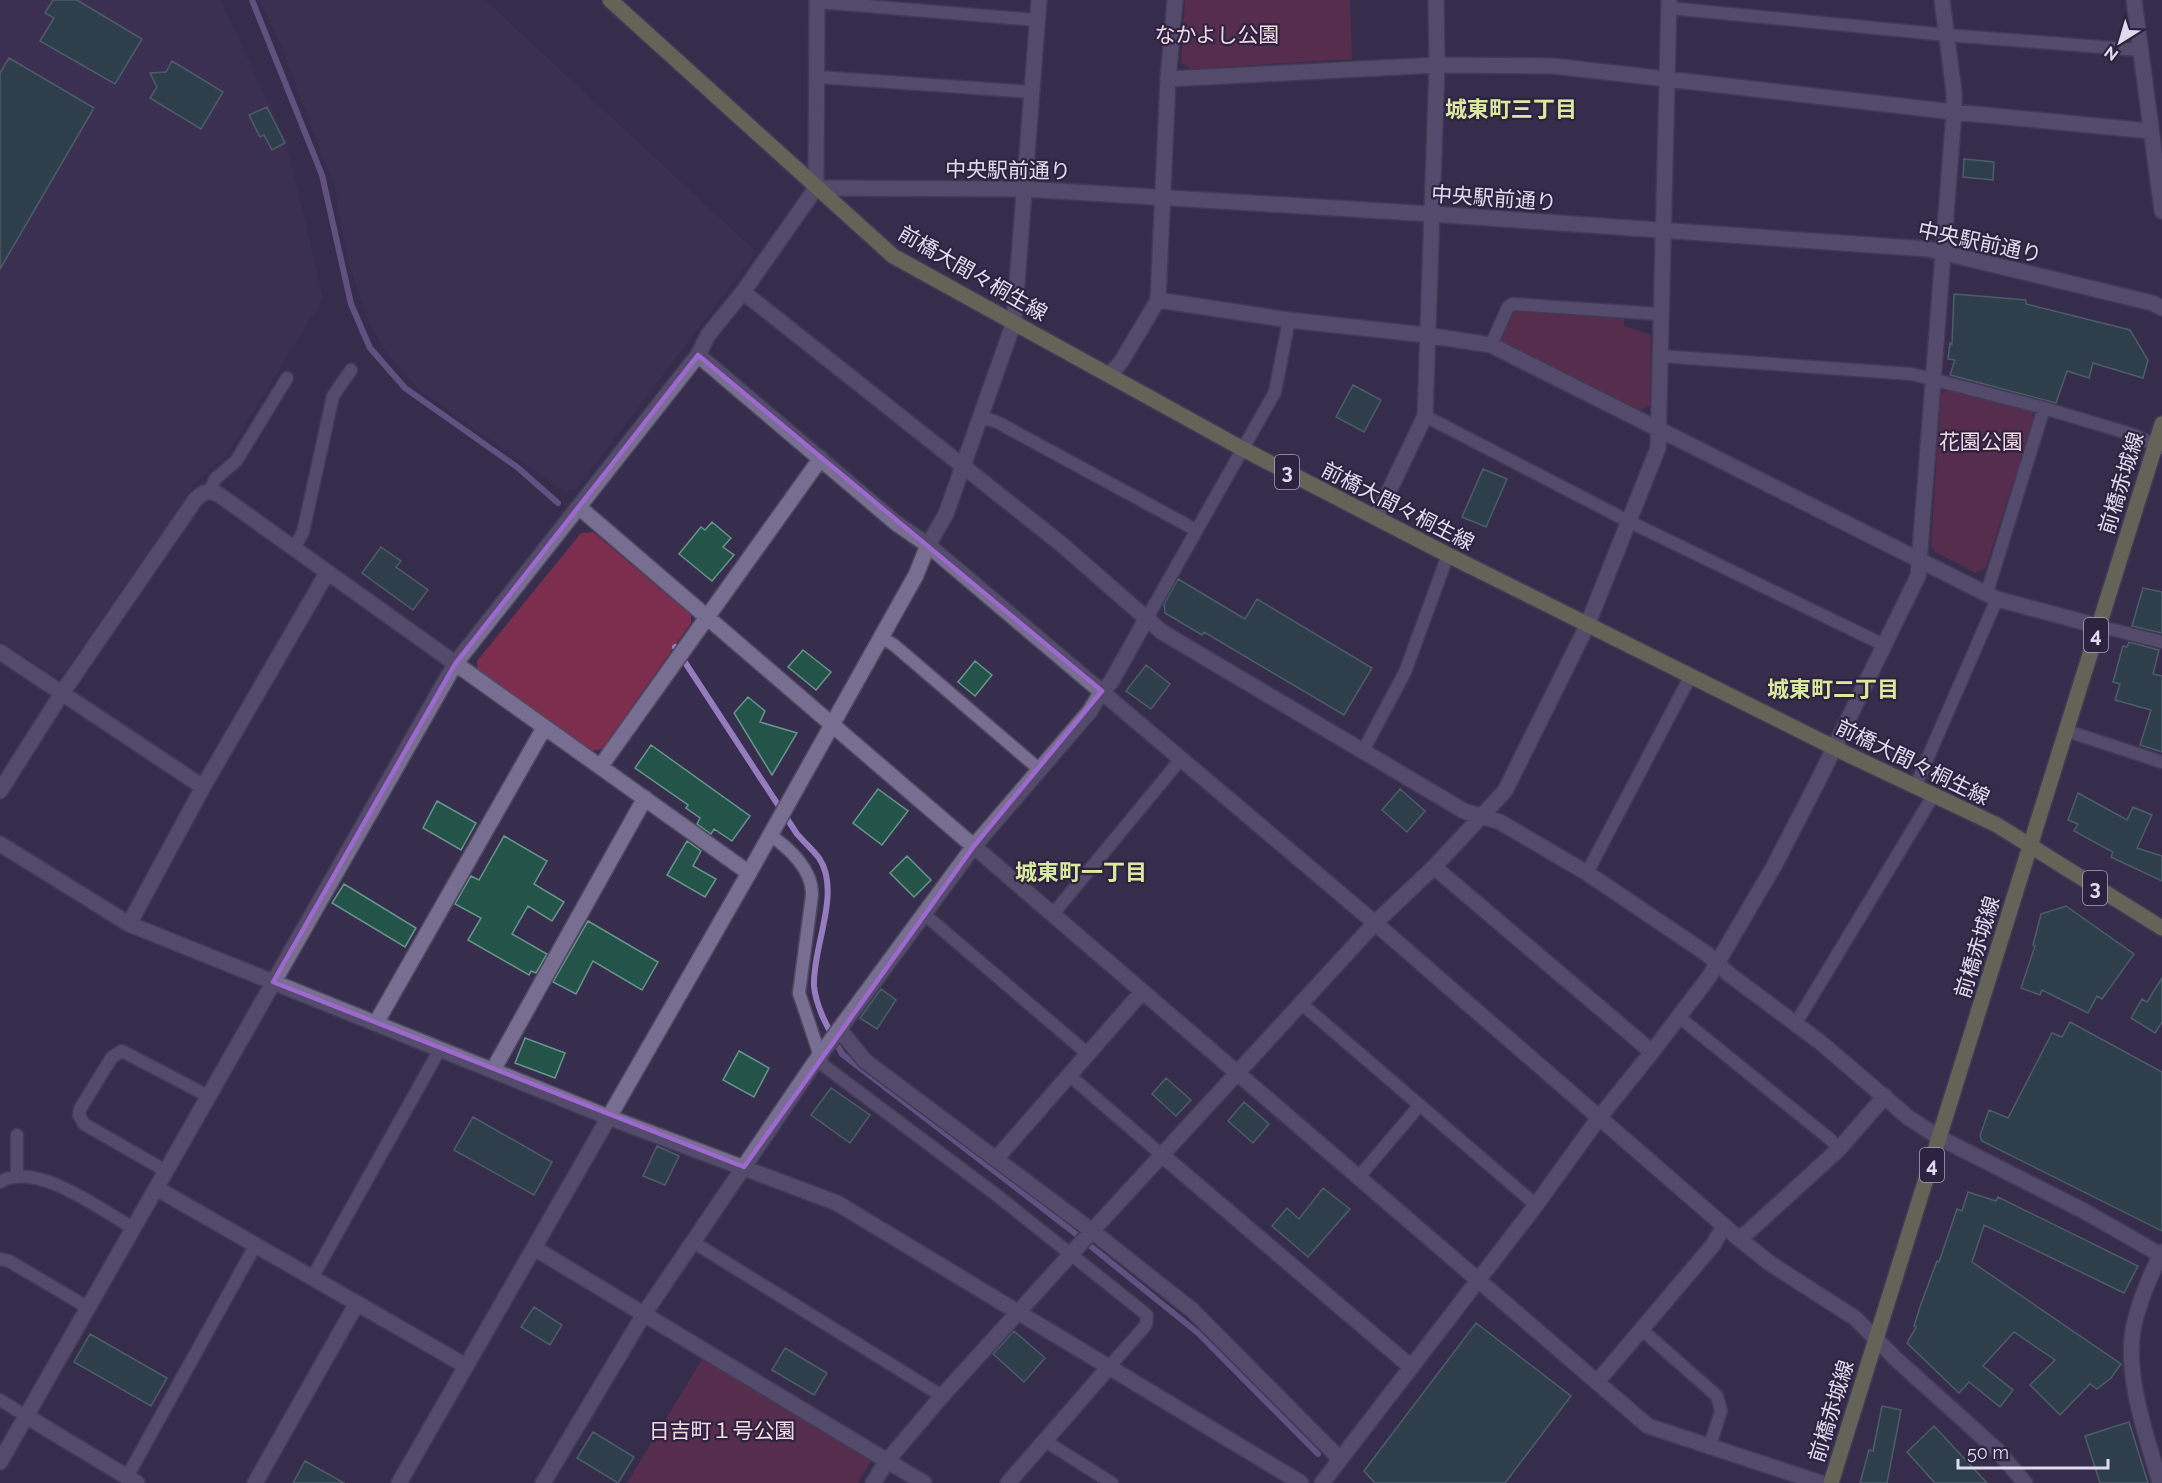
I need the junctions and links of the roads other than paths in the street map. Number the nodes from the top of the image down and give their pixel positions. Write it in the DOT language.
graph roads {
  1 [pos="610,0"];
  2 [pos="1039,0"];
  3 [pos="1175,0"];
  4 [pos="1436,0"];
  5 [pos="1942,0"];
  6 [pos="2134,0"];
  7 [pos="817,1"];
  8 [pos="1669,4"];
  9 [pos="1037,20"];
  10 [pos="1947,36"];
  11 [pos="2140,51"];
  12 [pos="1437,65"];
  13 [pos="818,76"];
  14 [pos="1667,77"];
  15 [pos="1168,79"];
  16 [pos="1032,92"];
  17 [pos="1954,112"];
  18 [pos="2150,131"];
  19 [pos="816,188"];
  20 [pos="1024,189"];
  21 [pos="1162,198"];
  22 [pos="2162,211"];
  23 [pos="1432,214"];
  24 [pos="1663,230"];
  25 [pos="1944,252"];
  26 [pos="743,292"];
  27 [pos="1158,300"];
  28 [pos="2162,308"];
  29 [pos="1660,314"];
  30 [pos="1289,320"];
  31 [pos="1014,322"];
  32 [pos="1426,334"];
  33 [pos="1491,345"];
  34 [pos="699,355"];
  35 [pos="1660,356"];
  36 [pos="351,370"];
  37 [pos="1110,374"];
  38 [pos="287,378"];
  39 [pos="1933,378"];
  40 [pos="2044,408"];
  41 [pos="1425,416"];
  42 [pos="980,417"];
  43 [pos="2162,423"];
  44 [pos="1659,427"];
  45 [pos="2159,446"];
  46 [pos="1241,448"];
  47 [pos="821,458"];
  48 [pos="962,467"];
  49 [pos="210,491"];
  50 [pos="580,508"];
  51 [pos="1376,518"];
  52 [pos="1629,520"];
  53 [pos="1196,530"];
  54 [pos="928,545"];
  55 [pos="294,548"];
  56 [pos="1448,555"];
  57 [pos="1920,561"];
  58 [pos="327,573"];
  59 [pos="1991,596"];
  60 [pos="707,617"];
  61 [pos="1148,618"];
  62 [pos="1587,626"];
  63 [pos="2098,626"];
  64 [pos="881,637"];
  65 [pos="2162,642"];
  66 [pos="1884,645"];
  67 [pos="0,652"];
  68 [pos="455,664"];
  69 [pos="1690,677"];
  70 [pos="1102,691"];
  71 [pos="62,693"];
  72 [pos="831,724"];
  73 [pos="544,728"];
  74 [pos="2067,731"];
  75 [pos="1834,748"];
  76 [pos="1363,751"];
  77 [pos="1180,760"];
  78 [pos="2162,762"];
  79 [pos="600,767"];
  80 [pos="1040,770"];
  81 [pos="203,787"];
  82 [pos="1915,787"];
  83 [pos="0,791"];
  84 [pos="1934,796"];
  85 [pos="645,798"];
  86 [pos="1481,817"];
  87 [pos="773,830"];
  88 [pos="0,844"];
  89 [pos="974,846"];
  90 [pos="2030,846"];
  91 [pos="1434,867"];
  92 [pos="749,873"];
  93 [pos="1587,873"];
  94 [pos="924,914"];
  95 [pos="1053,914"];
  96 [pos="1375,923"];
  97 [pos="129,924"];
  98 [pos="2162,928"];
  99 [pos="1717,963"];
  100 [pos="273,982"];
  101 [pos="1142,992"];
  102 [pos="1303,1005"];
  103 [pos="1679,1017"];
  104 [pos="376,1023"];
  105 [pos="1796,1023"];
  106 [pos="838,1030"];
  107 [pos="440,1049"];
  108 [pos="1653,1052"];
  109 [pos="822,1054"];
  110 [pos="1088,1054"];
  111 [pos="493,1070"];
  112 [pos="1236,1073"];
  113 [pos="1069,1074"];
  114 [pos="208,1096"];
  115 [pos="1885,1096"];
  116 [pos="1419,1106"];
  117 [pos="608,1117"];
  118 [pos="1598,1119"];
  119 [pos="17,1136"];
  120 [pos="1940,1138"];
  121 [pos="1838,1149"];
  122 [pos="1163,1156"];
  123 [pos="996,1159"];
  124 [pos="744,1167"];
  125 [pos="166,1172"];
  126 [pos="17,1177"];
  127 [pos="1358,1178"];
  128 [pos="0,1182"];
  129 [pos="156,1188"];
  130 [pos="1536,1205"];
  131 [pos="1724,1226"];
  132 [pos="133,1228"];
  133 [pos="1090,1234"];
  134 [pos="1738,1238"];
  135 [pos="693,1242"];
  136 [pos="255,1246"];
  137 [pos="534,1248"];
  138 [pos="1073,1254"];
  139 [pos="2162,1254"];
  140 [pos="0,1259"];
  141 [pos="312,1278"];
  142 [pos="1477,1279"];
  143 [pos="357,1303"];
  144 [pos="87,1307"];
  145 [pos="1019,1313"];
  146 [pos="644,1314"];
  147 [pos="1641,1329"];
  148 [pos="1876,1339"];
  149 [pos="466,1366"];
  150 [pos="1109,1367"];
  151 [pos="1411,1367"];
  152 [pos="1597,1382"];
  153 [pos="942,1396"];
  154 [pos="0,1400"];
  155 [pos="26,1416"];
  156 [pos="1045,1441"];
  157 [pos="1709,1448"];
  158 [pos="1340,1459"];
  159 [pos="887,1461"];
  160 [pos="0,1462"];
  161 [pos="2158,1464"];
  162 [pos="132,1480"];
  163 [pos="255,1483"];
  164 [pos="399,1483"];
  165 [pos="543,1483"];
  166 [pos="873,1483"];
  167 [pos="924,1483"];
  168 [pos="1008,1483"];
  169 [pos="1112,1483"];
  170 [pos="1301,1483"];
  171 [pos="1322,1483"];
  172 [pos="1821,1483"];
  173 [pos="1831,1483"];
  174 [pos="2025,1483"];
  175 [pos="2160,1483"];
  1 -- 19 [label="main road, 前橋大間々桐生線 / 3"];
  2 -- 9 [label="street"];
  3 -- 15 [label="street"];
  4 -- 12 [label="street"];
  5 -- 10 [label="street"];
  6 -- 11 [label="street"];
  7 -- 9 [label="lane"];
  7 -- 13 [label="street"];
  8 -- 10 [label="lane"];
  8 -- 14 [label="street"];
  9 -- 16 [label="street"];
  10 -- 11 [label="lane"];
  10 -- 17 [label="street"];
  11 -- 18 [label="street"];
  12 -- 14 [label="street"];
  12 -- 15 [label="street"];
  12 -- 23 [label="street"];
  13 -- 16 [label="lane"];
  13 -- 19 [label="street"];
  14 -- 17 [label="street"];
  14 -- 24 [label="street"];
  15 -- 21 [label="street"];
  16 -- 20 [label="street"];
  17 -- 18 [label="street"];
  17 -- 25 [label="street"];
  18 -- 22 [label="street"];
  19 -- 20 [label="street, 中央駅前通り"];
  19 -- 26 [label="street"];
  19 -- 31 [label="main road, 前橋大間々桐生線 / 3"];
  20 -- 21 [label="street, 中央駅前通り"];
  20 -- 31 [label="street"];
  21 -- 23 [label="street, 中央駅前通り"];
  21 -- 27 [label="street"];
  23 -- 24 [label="street, 中央駅前通り"];
  23 -- 32 [label="street"];
  24 -- 25 [label="street, 中央駅前通り"];
  24 -- 29 [label="street"];
  25 -- 28 [label="street, 中央駅前通り"];
  25 -- 39 [label="street"];
  26 -- 34 [label="street"];
  26 -- 48 [label="street"];
  27 -- 30 [label="street"];
  27 -- 37 [label="street"];
  29 -- 33 [label="lane"];
  29 -- 35 [label="street"];
  30 -- 32 [label="street"];
  30 -- 46 [label="lane"];
  31 -- 37 [label="main road, 前橋大間々桐生線 / 3"];
  31 -- 42 [label="street"];
  32 -- 33 [label="street"];
  32 -- 41 [label="street"];
  33 -- 44 [label="street"];
  34 -- 47 [label="street"];
  34 -- 50 [label="street"];
  35 -- 39 [label="lane"];
  35 -- 44 [label="street"];
  36 -- 55 [label="lane"];
  37 -- 46 [label="main road, 前橋大間々桐生線 / 3"];
  38 -- 49 [label="lane"];
  39 -- 40 [label="lane"];
  39 -- 57 [label="street"];
  40 -- 45 [label="lane"];
  40 -- 59 [label="lane"];
  41 -- 51 [label="street"];
  41 -- 52 [label="lane"];
  42 -- 48 [label="street"];
  42 -- 53 [label="lane"];
  43 -- 45 [label="main road, 前橋赤城線 / 4"];
  44 -- 52 [label="street"];
  44 -- 57 [label="street"];
  45 -- 63 [label="main road, 前橋赤城線 / 4"];
  46 -- 51 [label="main road, 前橋大間々桐生線 / 3"];
  46 -- 53 [label="lane"];
  47 -- 54 [label="street"];
  47 -- 60 [label="street"];
  48 -- 54 [label="street"];
  48 -- 61 [label="street"];
  49 -- 55 [label="street"];
  49 -- 71 [label="street"];
  50 -- 60 [label="street"];
  50 -- 68 [label="street"];
  51 -- 56 [label="main road, 前橋大間々桐生線 / 3"];
  52 -- 62 [label="street"];
  52 -- 66 [label="lane"];
  53 -- 61 [label="lane"];
  54 -- 64 [label="street"];
  54 -- 70 [label="street"];
  55 -- 58 [label="street"];
  56 -- 62 [label="main road, 前橋大間々桐生線 / 3"];
  56 -- 76 [label="lane"];
  57 -- 59 [label="street"];
  57 -- 66 [label="street"];
  58 -- 68 [label="street"];
  58 -- 81 [label="street"];
  59 -- 63 [label="street"];
  59 -- 82 [label="lane"];
  60 -- 72 [label="street"];
  60 -- 79 [label="street"];
  61 -- 70 [label="street"];
  61 -- 76 [label="street"];
  62 -- 69 [label="main road, 前橋大間々桐生線 / 3"];
  62 -- 86 [label="street"];
  63 -- 65 [label="lane"];
  63 -- 74 [label="main road, 前橋赤城線 / 4"];
  64 -- 72 [label="street"];
  64 -- 80 [label="lane"];
  66 -- 75 [label="street"];
  67 -- 71 [label="street"];
  68 -- 73 [label="street"];
  68 -- 100 [label="street"];
  69 -- 75 [label="main road, 前橋大間々桐生線 / 3"];
  69 -- 93 [label="lane"];
  70 -- 77 [label="street"];
  70 -- 80 [label="street"];
  71 -- 81 [label="street"];
  71 -- 83 [label="street"];
  72 -- 87 [label="street"];
  72 -- 89 [label="street"];
  73 -- 79 [label="street"];
  73 -- 104 [label="street"];
  74 -- 78 [label="lane"];
  74 -- 90 [label="main road, 前橋赤城線 / 4"];
  75 -- 82 [label="main road, 前橋大間々桐生線 / 3"];
  75 -- 99 [label="street"];
  76 -- 86 [label="street"];
  77 -- 95 [label="lane"];
  77 -- 96 [label="street"];
  79 -- 85 [label="street"];
  80 -- 89 [label="street"];
  81 -- 97 [label="street"];
  82 -- 84 [label="main road, 前橋大間々桐生線 / 3"];
  84 -- 90 [label="main road, 前橋大間々桐生線 / 3"];
  84 -- 105 [label="lane"];
  85 -- 92 [label="street"];
  85 -- 111 [label="street"];
  86 -- 91 [label="street"];
  86 -- 93 [label="street"];
  87 -- 92 [label="street"];
  87 -- 109 [label="lane"];
  88 -- 97 [label="street"];
  89 -- 94 [label="street"];
  89 -- 95 [label="street"];
  90 -- 98 [label="main road, 前橋大間々桐生線 / 3"];
  90 -- 120 [label="main road, 前橋赤城線 / 4"];
  91 -- 96 [label="street"];
  91 -- 108 [label="street"];
  92 -- 117 [label="street"];
  93 -- 99 [label="street"];
  94 -- 106 [label="street"];
  94 -- 110 [label="lane"];
  95 -- 101 [label="street"];
  96 -- 102 [label="street"];
  96 -- 118 [label="street"];
  97 -- 100 [label="street"];
  99 -- 103 [label="street"];
  99 -- 105 [label="street"];
  100 -- 104 [label="street"];
  100 -- 114 [label="street"];
  101 -- 110 [label="street"];
  101 -- 112 [label="street"];
  102 -- 112 [label="street"];
  102 -- 116 [label="lane"];
  103 -- 108 [label="street"];
  103 -- 121 [label="lane"];
  104 -- 107 [label="street"];
  105 -- 115 [label="street"];
  106 -- 109 [label="street"];
  106 -- 123 [label="street"];
  107 -- 111 [label="street"];
  107 -- 141 [label="lane"];
  108 -- 118 [label="street"];
  109 -- 124 [label="street"];
  109 -- 138 [label="lane"];
  110 -- 113 [label="street"];
  111 -- 117 [label="street"];
  112 -- 122 [label="street"];
  112 -- 127 [label="street"];
  113 -- 122 [label="lane"];
  113 -- 123 [label="street"];
  114 -- 125 [label="street"];
  114 -- 125 [label="lane"];
  115 -- 120 [label="street"];
  115 -- 121 [label="street"];
  116 -- 127 [label="lane"];
  116 -- 130 [label="lane"];
  117 -- 124 [label="street"];
  117 -- 137 [label="street"];
  118 -- 130 [label="street"];
  118 -- 131 [label="street"];
  119 -- 126 [label="lane"];
  120 -- 139 [label="street"];
  120 -- 148 [label="main road, 前橋赤城線 / 4"];
  121 -- 134 [label="street"];
  122 -- 133 [label="street"];
  122 -- 151 [label="street"];
  123 -- 133 [label="street"];
  124 -- 135 [label="street"];
  124 -- 145 [label="street"];
  125 -- 129 [label="street"];
  126 -- 128 [label="lane"];
  126 -- 132 [label="lane"];
  127 -- 142 [label="street"];
  129 -- 132 [label="street"];
  129 -- 136 [label="street"];
  130 -- 142 [label="street"];
  131 -- 134 [label="street"];
  131 -- 147 [label="street"];
  132 -- 144 [label="street"];
  133 -- 138 [label="street"];
  133 -- 158 [label="street"];
  134 -- 148 [label="street"];
  135 -- 146 [label="street"];
  135 -- 153 [label="lane"];
  136 -- 141 [label="street"];
  136 -- 162 [label="lane"];
  137 -- 146 [label="street"];
  137 -- 149 [label="street"];
  138 -- 145 [label="street"];
  138 -- 150 [label="lane"];
  139 -- 161 [label="street"];
  140 -- 144 [label="lane"];
  141 -- 143 [label="street"];
  142 -- 151 [label="street"];
  142 -- 152 [label="street"];
  143 -- 149 [label="street"];
  143 -- 163 [label="street"];
  144 -- 155 [label="street"];
  145 -- 150 [label="street"];
  145 -- 153 [label="street"];
  146 -- 159 [label="street"];
  146 -- 165 [label="street"];
  147 -- 152 [label="street"];
  147 -- 157 [label="lane"];
  148 -- 173 [label="main road, 前橋赤城線 / 4"];
  148 -- 174 [label="street"];
  149 -- 164 [label="street"];
  150 -- 156 [label="street"];
  150 -- 170 [label="street"];
  151 -- 158 [label="street"];
  152 -- 157 [label="street"];
  153 -- 159 [label="street"];
  154 -- 155 [label="lane"];
  155 -- 160 [label="street"];
  155 -- 162 [label="street"];
  156 -- 168 [label="street"];
  156 -- 169 [label="lane"];
  157 -- 172 [label="street"];
  158 -- 171 [label="street"];
  159 -- 166 [label="street"];
  159 -- 167 [label="street"];
  161 -- 175 [label="street"];
}
